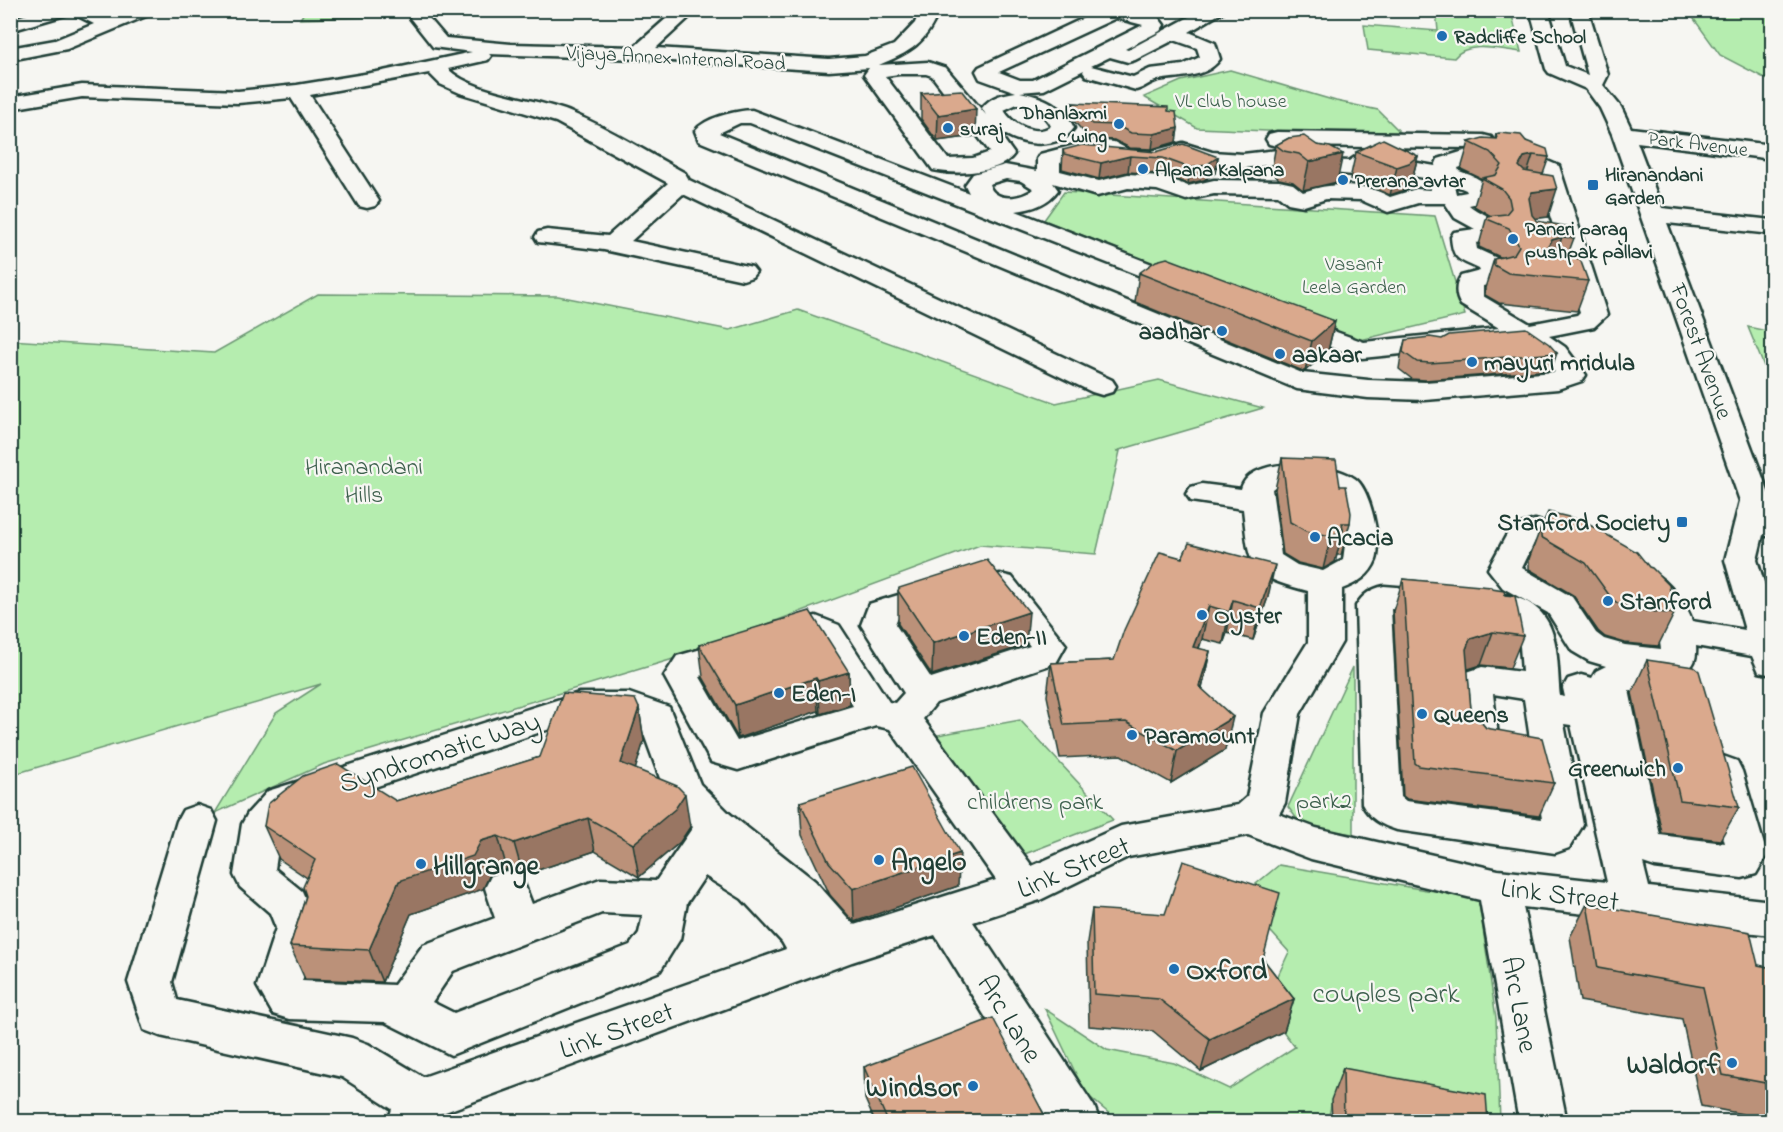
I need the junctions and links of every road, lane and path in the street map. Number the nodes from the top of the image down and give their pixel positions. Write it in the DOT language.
graph roads {
  1 [pos="65,10"];
  2 [pos="79,10"];
  3 [pos="144,10"];
  4 [pos="423,10"];
  5 [pos="688,10"];
  6 [pos="930,10"];
  7 [pos="1134,10"];
  8 [pos="1539,10"];
  9 [pos="1579,10"];
  10 [pos="1196,13"];
  11 [pos="10,26"];
  12 [pos="104,27"];
  13 [pos="1172,33"];
  14 [pos="511,50"];
  15 [pos="901,50"];
  16 [pos="1108,50"];
  17 [pos="10,54"];
  18 [pos="639,54"];
  19 [pos="1128,56"];
  20 [pos="434,67"];
  21 [pos="1094,72"];
  22 [pos="1593,86"];
  23 [pos="297,91"];
  24 [pos="1039,102"];
  25 [pos="10,103"];
  26 [pos="995,105"];
  27 [pos="970,109"];
  28 [pos="1059,132"];
  29 [pos="1126,135"];
  30 [pos="1149,135"];
  31 [pos="1026,136"];
  32 [pos="1205,137"];
  33 [pos="1627,144"];
  34 [pos="1773,152"];
  35 [pos="1520,154"];
  36 [pos="1243,161"];
  37 [pos="1773,168"];
  38 [pos="895,171"];
  39 [pos="1020,173"];
  40 [pos="681,184"];
  41 [pos="1246,188"];
  42 [pos="850,197"];
  43 [pos="368,201"];
  44 [pos="982,201"];
  45 [pos="1652,214"];
  46 [pos="1539,224"];
  47 [pos="1773,228"];
  48 [pos="547,237"];
  49 [pos="1563,240"];
  50 [pos="613,244"];
  51 [pos="1148,271"];
  52 [pos="743,272"];
  53 [pos="1202,291"];
  54 [pos="1103,302"];
  55 [pos="1266,315"];
  56 [pos="1526,333"];
  57 [pos="1362,350"];
  58 [pos="1102,386"];
  59 [pos="1373,389"];
  60 [pos="1202,494"];
  61 [pos="1258,501"];
  62 [pos="1764,514"];
  63 [pos="1325,583"];
  64 [pos="1677,631"];
  65 [pos="1770,655"];
  66 [pos="1542,697"];
  67 [pos="901,708"];
  68 [pos="1594,708"];
  69 [pos="1552,758"];
  70 [pos="1250,819"];
  71 [pos="197,821"];
  72 [pos="708,838"];
  73 [pos="1498,887"];
  74 [pos="506,888"];
  75 [pos="1025,888"];
  76 [pos="667,899"];
  77 [pos="1632,902"];
  78 [pos="945,914"];
  79 [pos="1773,918"];
  80 [pos="519,927"];
  81 [pos="830,952"];
  82 [pos="403,1009"];
  83 [pos="415,1111"];
  84 [pos="1077,1122"];
  85 [pos="1543,1122"];
  1 -- 11 [label="street"];
  2 -- 12 [label="street"];
  3 -- 12 [label="street"];
  4 -- 14 [label="street, Vijaya Annex Internal Road"];
  5 -- 18 [label="street"];
  6 -- 15 [label="street, Vijaya Annex Internal Road"];
  7 -- 10 [label="street"];
  8 -- 22 [label="street"];
  9 -- 22 [label="street"];
  10 -- 13 [label="street"];
  12 -- 17 [label="street"];
  13 -- 19 [label="street"];
  13 -- 21 [label="street"];
  14 -- 18 [label="street, Vijaya Annex Internal Road"];
  14 -- 20 [label="street"];
  15 -- 18 [label="street, Vijaya Annex Internal Road"];
  15 -- 26 [label="street"];
  16 -- 16 [label="street"];
  16 -- 19 [label="street"];
  19 -- 21 [label="street"];
  20 -- 23 [label="street"];
  20 -- 40 [label="street"];
  21 -- 24 [label="street"];
  22 -- 33 [label="street, Forest Avenue"];
  23 -- 25 [label="street"];
  23 -- 43 [label="street"];
  24 -- 26 [label="street"];
  24 -- 28 [label="street"];
  26 -- 27 [label="street"];
  26 -- 31 [label="street"];
  27 -- 27 [label="street"];
  28 -- 29 [label="street"];
  28 -- 31 [label="street"];
  30 -- 32 [label="street"];
  31 -- 39 [label="street"];
  33 -- 34 [label="street, Park Avenue"];
  33 -- 37 [label="street, Park Avenue"];
  33 -- 45 [label="street, Forest Avenue"];
  35 -- 36 [label="street"];
  35 -- 49 [label="street"];
  35 -- 56 [label="street"];
  36 -- 41 [label="street"];
  36 -- 41 [label="street"];
  36 -- 41 [label="street"];
  38 -- 42 [label="street"];
  38 -- 42 [label="street"];
  38 -- 44 [label="street"];
  39 -- 44 [label="street"];
  39 -- 44 [label="street"];
  40 -- 50 [label="street"];
  40 -- 58 [label="street"];
  42 -- 54 [label="street"];
  44 -- 51 [label="street"];
  45 -- 47 [label="street"];
  45 -- 62 [label="street, Forest Avenue"];
  46 -- 49 [label="street"];
  48 -- 50 [label="street"];
  49 -- 56 [label="street"];
  50 -- 52 [label="street"];
  51 -- 53 [label="street"];
  51 -- 54 [label="street"];
  54 -- 59 [label="street"];
  55 -- 57 [label="street"];
  56 -- 57 [label="street"];
  56 -- 59 [label="street"];
  57 -- 59 [label="street"];
  60 -- 61 [label="street"];
  61 -- 63 [label="street"];
  61 -- 63 [label="street"];
  62 -- 65 [label="street, Forest Avenue"];
  63 -- 70 [label="street"];
  64 -- 64 [label="street"];
  64 -- 65 [label="street"];
  66 -- 68 [label="street"];
  66 -- 69 [label="street"];
  66 -- 69 [label="street"];
  66 -- 69 [label="street"];
  67 -- 67 [label="street"];
  67 -- 75 [label="street"];
  68 -- 68 [label="street"];
  68 -- 77 [label="street"];
  70 -- 73 [label="street, Link Street"];
  70 -- 75 [label="street, Link Street"];
  71 -- 83 [label="street"];
  72 -- 76 [label="street, Syndromatic Way"];
  72 -- 81 [label="street"];
  72 -- 82 [label="street, Syndromatic Way"];
  73 -- 77 [label="street, Link Street"];
  73 -- 85 [label="street, Arc Lane"];
  74 -- 80 [label="street"];
  75 -- 78 [label="street, Link Street"];
  76 -- 80 [label="street"];
  76 -- 82 [label="street, Syndromatic Way"];
  77 -- 79 [label="street, Link Street"];
  78 -- 81 [label="street, Link Street"];
  78 -- 84 [label="street, Arc Lane"];
  80 -- 82 [label="street"];
  81 -- 83 [label="street, Link Street"];
}
